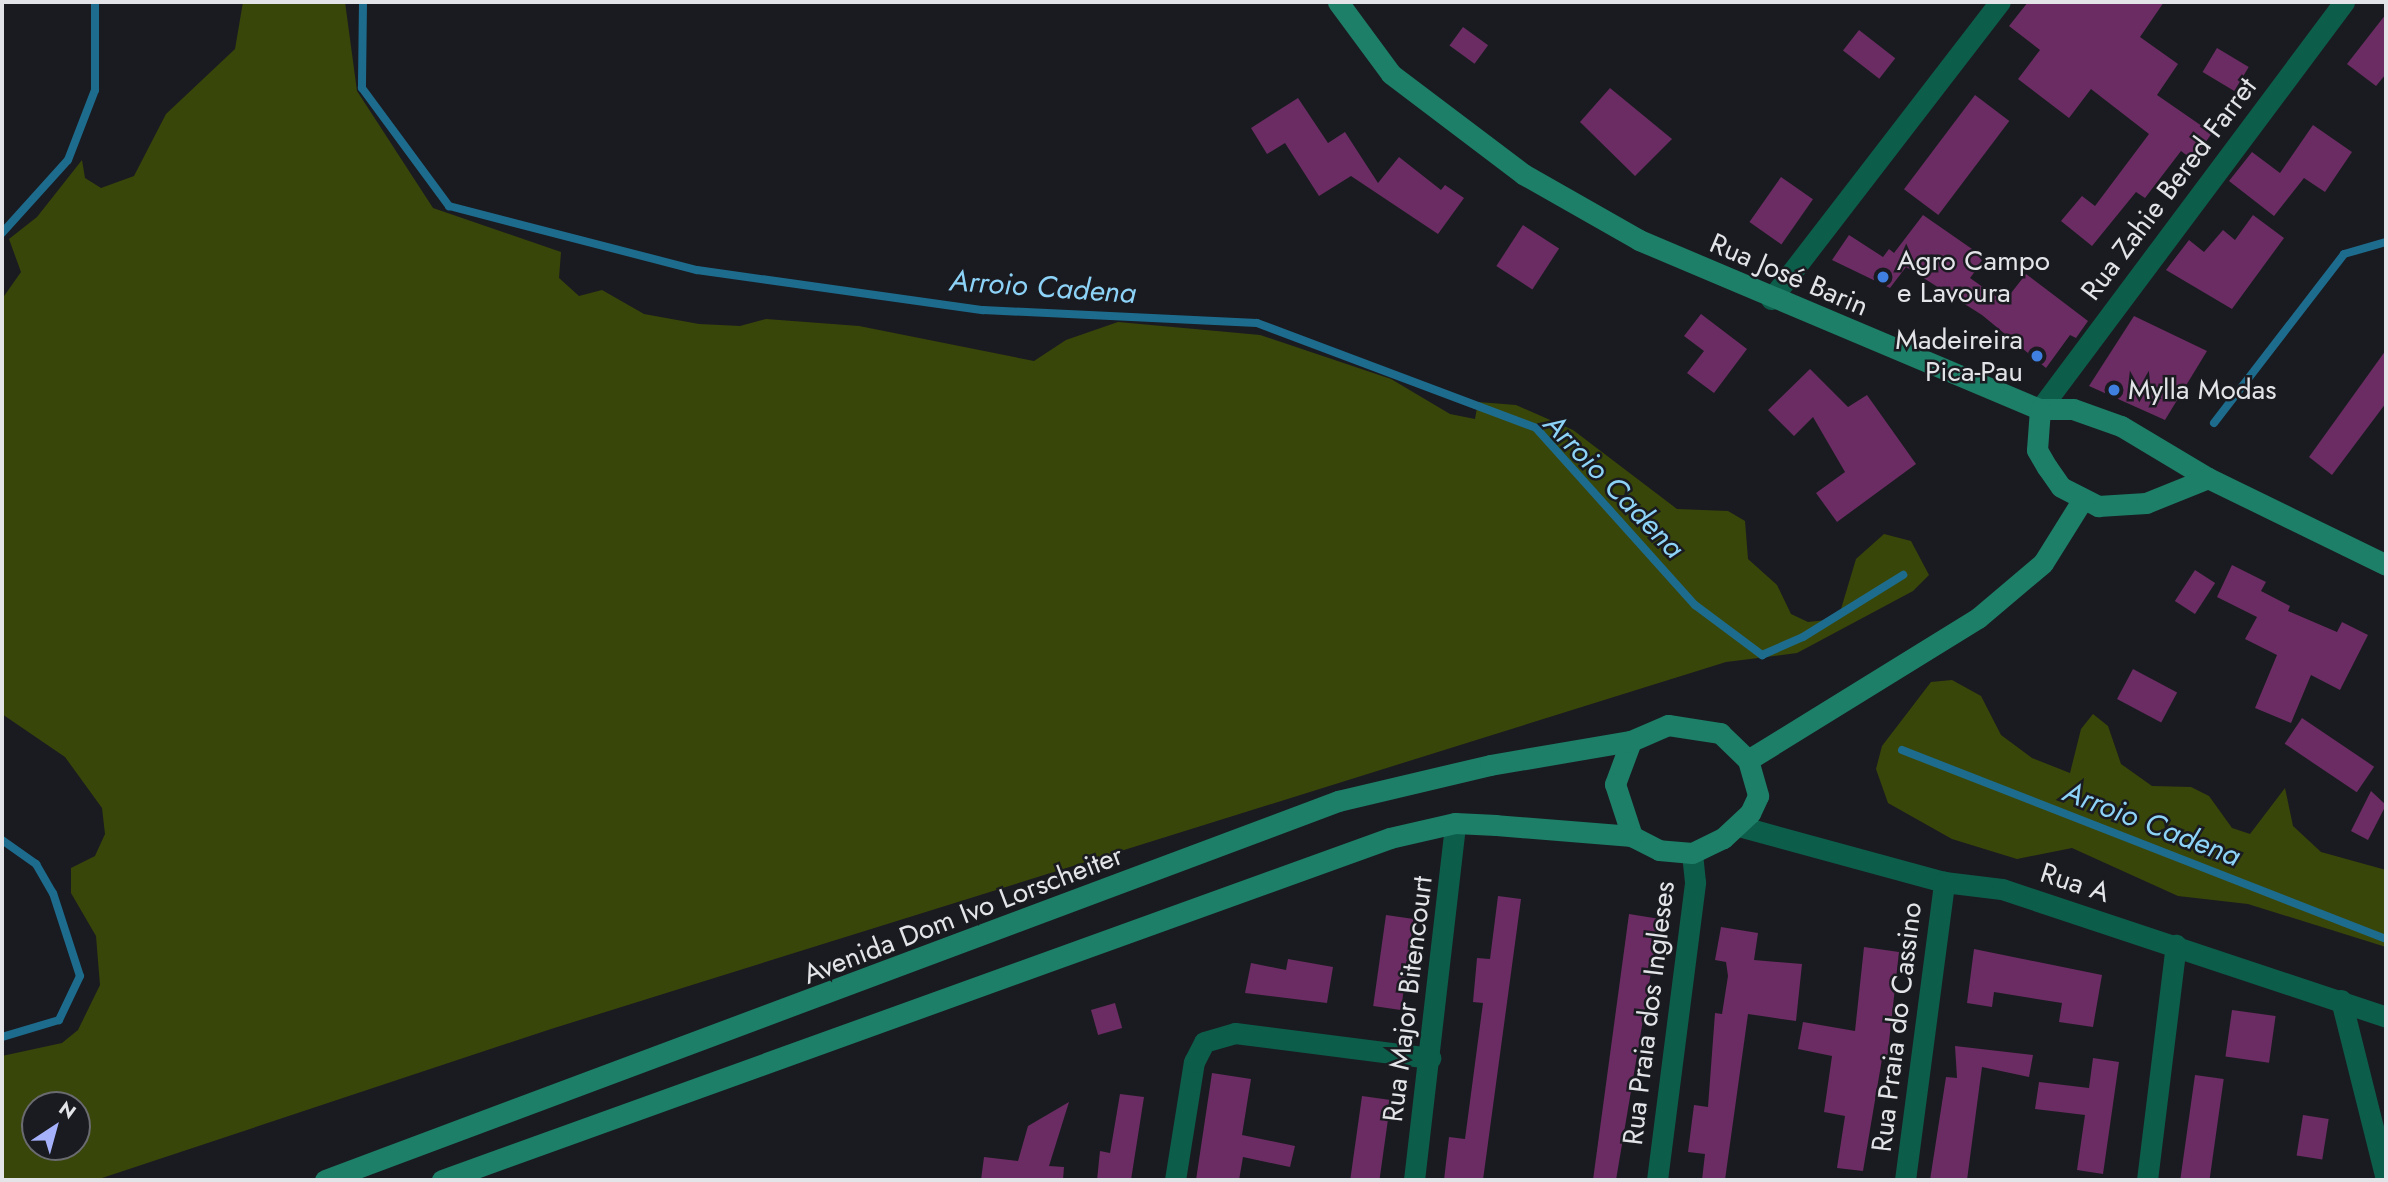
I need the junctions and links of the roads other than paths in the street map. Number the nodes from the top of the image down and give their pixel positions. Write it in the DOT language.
graph roads {
  1 [pos="1338,2"];
  2 [pos="2000,2"];
  3 [pos="2344,2"];
  4 [pos="1771,299"];
  5 [pos="2040,409"];
  6 [pos="2208,478"];
  7 [pos="2083,499"];
  8 [pos="2386,565"];
  9 [pos="1631,741"];
  10 [pos="1748,760"];
  11 [pos="1455,823"];
  12 [pos="1739,826"];
  13 [pos="1632,836"];
  14 [pos="1692,853"];
  15 [pos="1944,882"];
  16 [pos="2176,944"];
  17 [pos="2341,1000"];
  18 [pos="2386,1017"];
  19 [pos="1430,1058"];
  20 [pos="2386,1179"];
  21 [pos="325,1180"];
  22 [pos="442,1180"];
  23 [pos="1175,1180"];
  24 [pos="1413,1180"];
  25 [pos="1657,1180"];
  26 [pos="1905,1180"];
  27 [pos="2147,1180"];
  1 -- 4 [label="main road, Rua José Barin"];
  2 -- 4 [label="street"];
  3 -- 5 [label="street, Rua Zahie Bered Farret"];
  4 -- 5 [label="main road, Rua José Barin"];
  5 -- 6 [label="main road, Rua José Barin"];
  5 -- 7 [label="main road"];
  6 -- 7 [label="main road"];
  6 -- 8 [label="main road, Rua José Barin"];
  7 -- 10 [label="main road"];
  9 -- 10 [label="main road, Avenida Dom Ivo Lorscheiter"];
  9 -- 13 [label="main road"];
  9 -- 21 [label="main road, Avenida Dom Ivo Lorscheiter"];
  10 -- 12 [label="main road"];
  11 -- 13 [label="main road"];
  11 -- 19 [label="street, Rua Major Bitencourt"];
  11 -- 22 [label="main road"];
  12 -- 14 [label="main road"];
  12 -- 15 [label="street, Rua A"];
  13 -- 14 [label="main road"];
  14 -- 25 [label="street, Rua Praia dos Ingleses"];
  15 -- 16 [label="street, Rua A"];
  15 -- 26 [label="street, Rua Praia do Cassino"];
  16 -- 17 [label="street, Rua A"];
  16 -- 27 [label="street"];
  17 -- 18 [label="street, Rua A"];
  17 -- 20 [label="street"];
  19 -- 23 [label="street"];
  19 -- 24 [label="street, Rua Major Bitencourt"];
}
